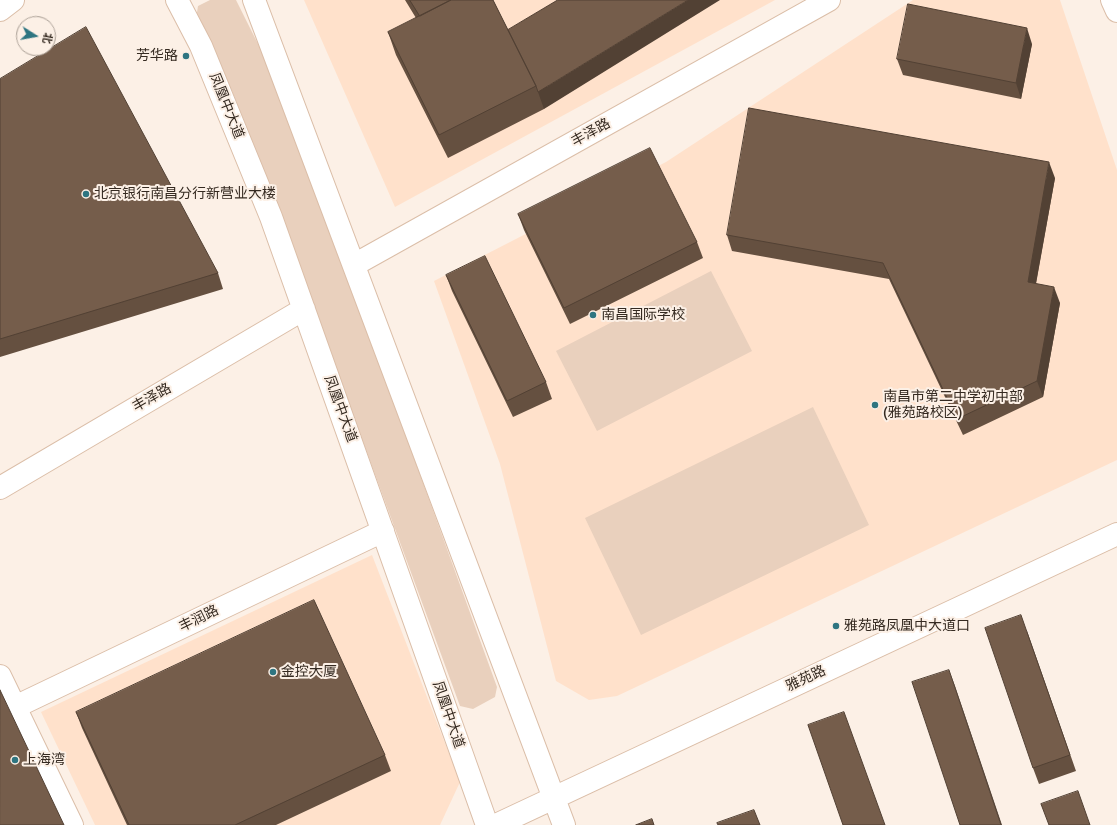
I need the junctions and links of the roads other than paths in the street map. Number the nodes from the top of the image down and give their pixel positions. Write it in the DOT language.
graph roads {
  1 [pos="13,0"];
  2 [pos="179,0"];
  3 [pos="254,0"];
  4 [pos="829,0"];
  5 [pos="1112,0"];
  6 [pos="0,10"];
  7 [pos="1117,11"];
  8 [pos="354,266"];
  9 [pos="304,308"];
  10 [pos="0,488"];
  11 [pos="383,531"];
  12 [pos="1117,534"];
  13 [pos="0,676"];
  14 [pos="15,707"];
  15 [pos="554,797"];
  16 [pos="72,825"];
  17 [pos="487,825"];
  18 [pos="496,825"];
  19 [pos="564,825"];
  1 -- 6 [label="street"];
  2 -- 9 [label="street, 凤凰中大道"];
  3 -- 8 [label="street"];
  4 -- 8 [label="street, 丰泽路"];
  5 -- 7 [label="street"];
  8 -- 15 [label="street"];
  9 -- 10 [label="street, 丰泽路"];
  9 -- 11 [label="street, 凤凰中大道"];
  11 -- 14 [label="street, 丰润路"];
  11 -- 17 [label="street, 凤凰中大道"];
  12 -- 15 [label="street, 雅苑路"];
  13 -- 14 [label="street"];
  14 -- 16 [label="street"];
  15 -- 18 [label="street, 雅苑路"];
  15 -- 19 [label="street"];
}
